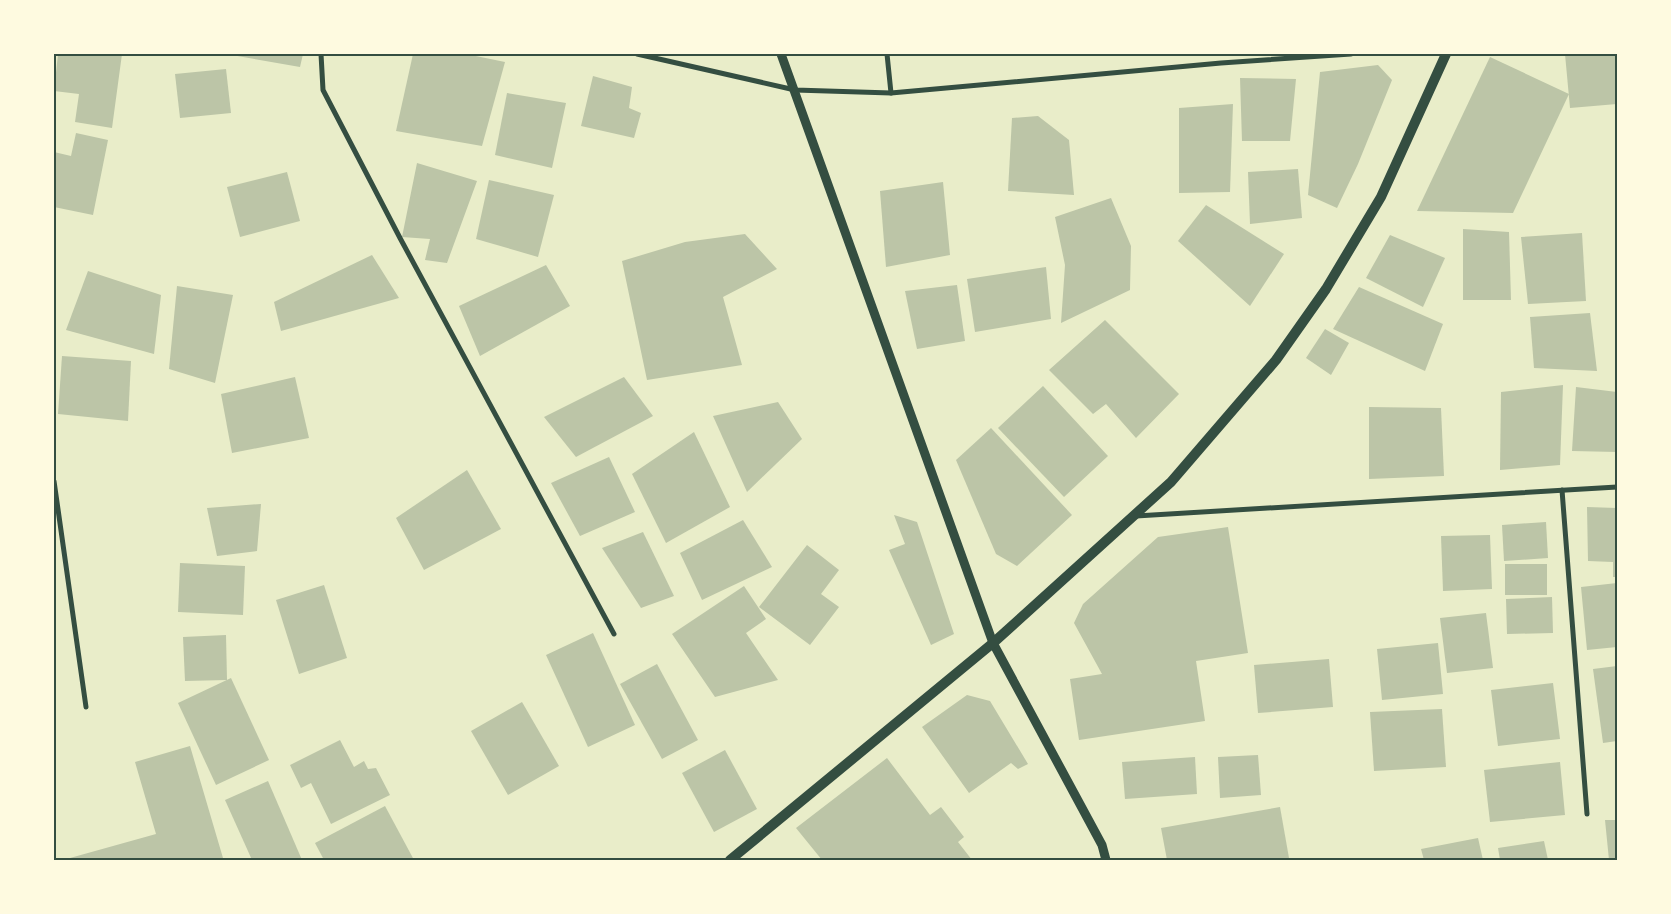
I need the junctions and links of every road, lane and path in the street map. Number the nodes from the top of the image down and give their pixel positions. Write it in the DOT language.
graph roads {
  1 [pos="321,54"];
  2 [pos="637,54"];
  3 [pos="781,54"];
  4 [pos="886,54"];
  5 [pos="1351,54"];
  6 [pos="1446,54"];
  7 [pos="795,90"];
  8 [pos="891,93"];
  9 [pos="54,481"];
  10 [pos="1617,488"];
  11 [pos="1562,490"];
  12 [pos="1133,516"];
  13 [pos="614,634"];
  14 [pos="993,642"];
  15 [pos="86,707"];
  16 [pos="1587,814"];
  17 [pos="730,860"];
  18 [pos="1106,860"];
  1 -- 13 [label="street"];
  2 -- 7 [label="street"];
  3 -- 7 [label="street"];
  4 -- 8 [label="street"];
  5 -- 8 [label="street"];
  6 -- 12 [label="main road"];
  7 -- 8 [label="street"];
  7 -- 14 [label="street"];
  9 -- 15 [label="street"];
  10 -- 11 [label="street"];
  11 -- 12 [label="street"];
  11 -- 16 [label="street"];
  12 -- 14 [label="main road"];
  14 -- 17 [label="main road"];
  14 -- 18 [label="street"];
}
